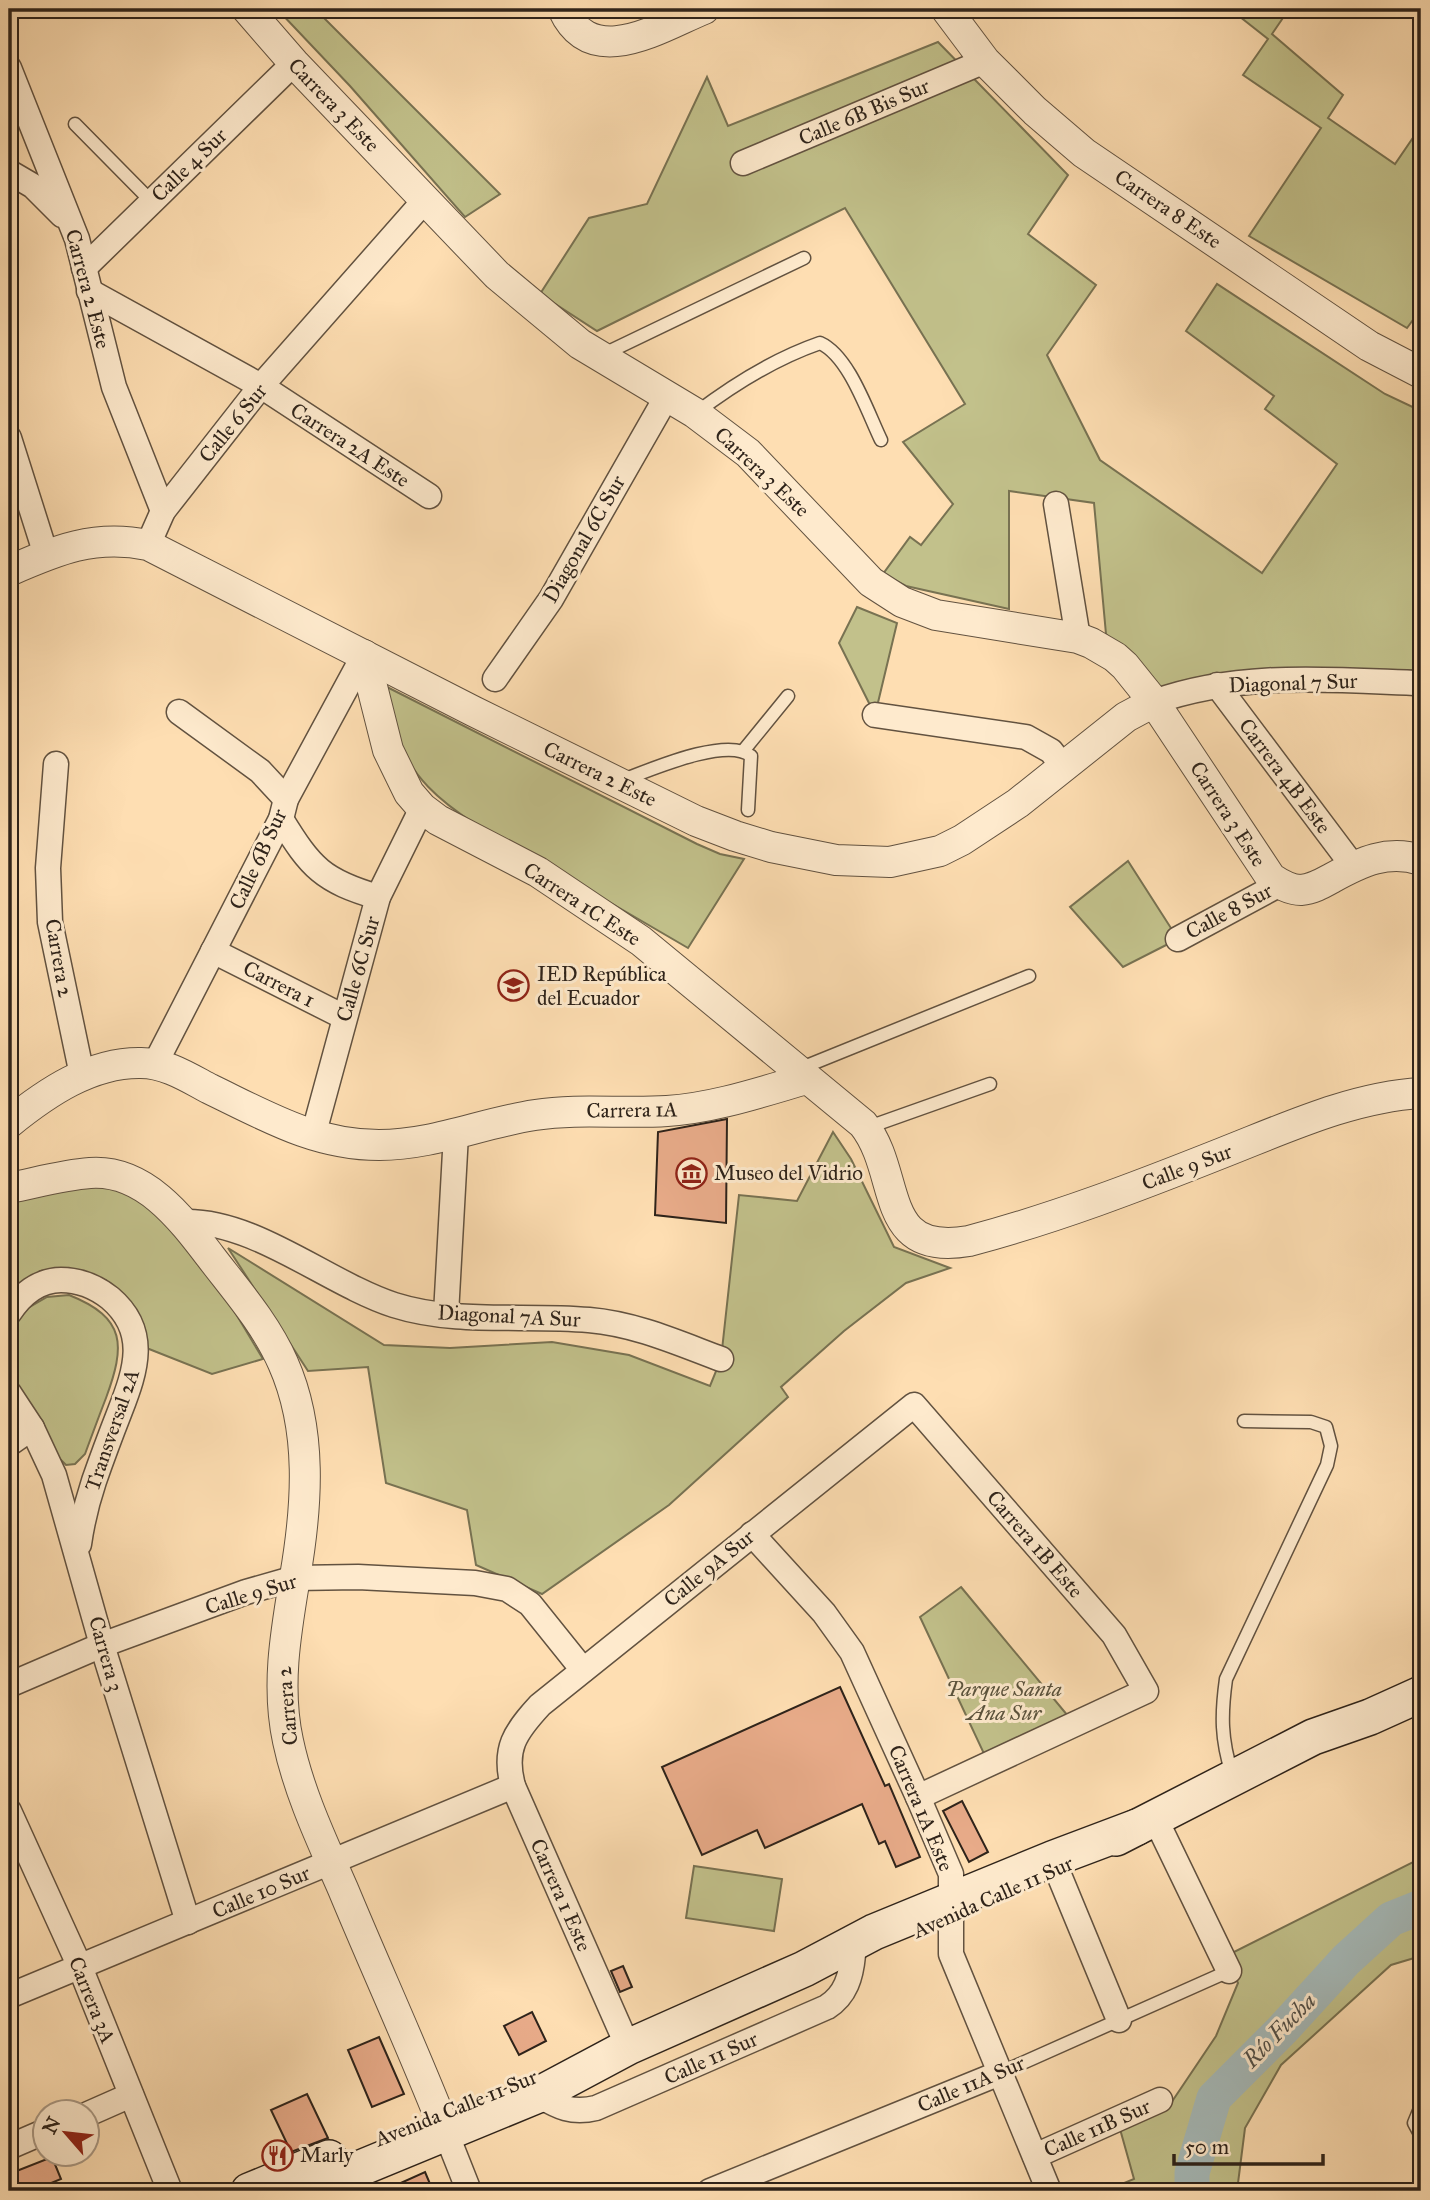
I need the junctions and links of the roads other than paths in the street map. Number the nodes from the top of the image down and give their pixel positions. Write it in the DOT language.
graph roads {
  1 [pos="247,9"];
  2 [pos="563,9"];
  3 [pos="704,9"];
  4 [pos="946,9"];
  5 [pos="985,61"];
  6 [pos="294,63"];
  7 [pos="9,68"];
  8 [pos="75,124"];
  9 [pos="743,163"];
  10 [pos="9,172"];
  11 [pos="425,200"];
  12 [pos="151,201"];
  13 [pos="77,239"];
  14 [pos="804,258"];
  15 [pos="87,279"];
  16 [pos="599,356"];
  17 [pos="1421,373"];
  18 [pos="261,386"];
  19 [pos="667,396"];
  20 [pos="695,413"];
  21 [pos="9,438"];
  22 [pos="881,440"];
  23 [pos="429,496"];
  24 [pos="1056,504"];
  25 [pos="163,512"];
  26 [pos="148,545"];
  27 [pos="46,555"];
  28 [pos="9,571"];
  29 [pos="1078,638"];
  30 [pos="364,655"];
  31 [pos="495,679"];
  32 [pos="1421,683"];
  33 [pos="1217,685"];
  34 [pos="788,696"];
  35 [pos="1154,702"];
  36 [pos="179,712"];
  37 [pos="874,715"];
  38 [pos="744,750"];
  39 [pos="56,764"];
  40 [pos="1064,768"];
  41 [pos="616,782"];
  42 [pos="422,808"];
  43 [pos="284,809"];
  44 [pos="748,810"];
  45 [pos="1421,860"];
  46 [pos="1353,866"];
  47 [pos="1280,884"];
  48 [pos="379,897"];
  49 [pos="1178,939"];
  50 [pos="213,951"];
  51 [pos="1029,976"];
  52 [pos="344,1017"];
  53 [pos="155,1064"];
  54 [pos="82,1075"];
  55 [pos="801,1075"];
  56 [pos="990,1084"];
  57 [pos="1421,1093"];
  58 [pos="9,1123"];
  59 [pos="866,1128"];
  60 [pos="456,1134"];
  61 [pos="313,1136"];
  62 [pos="18,1183"];
  63 [pos="184,1222"];
  64 [pos="953,1243"];
  65 [pos="9,1313"];
  66 [pos="446,1314"];
  67 [pos="721,1359"];
  68 [pos="9,1393"];
  69 [pos="914,1405"];
  70 [pos="1244,1421"];
  71 [pos="32,1428"];
  72 [pos="9,1444"];
  73 [pos="752,1534"];
  74 [pos="77,1552"];
  75 [pos="295,1578"];
  76 [pos="102,1645"];
  77 [pos="583,1670"];
  78 [pos="1421,1674"];
  79 [pos="9,1685"];
  80 [pos="1421,1694"];
  81 [pos="1313,1737"];
  82 [pos="513,1740"];
  83 [pos="1233,1778"];
  84 [pos="513,1786"];
  85 [pos="918,1797"];
  86 [pos="9,1811"];
  87 [pos="1146,1823"];
  88 [pos="17,1847"];
  89 [pos="331,1862"];
  90 [pos="1057,1870"];
  91 [pos="952,1909"];
  92 [pos="188,1922"];
  93 [pos="853,1955"];
  94 [pos="80,1967"];
  95 [pos="804,1969"];
  96 [pos="1229,1971"];
  97 [pos="9,1996"];
  98 [pos="1119,2020"];
  99 [pos="628,2048"];
  100 [pos="1000,2073"];
  101 [pos="131,2095"];
  102 [pos="538,2095"];
  103 [pos="1160,2101"];
  104 [pos="1421,2106"];
  105 [pos="102,2108"];
  106 [pos="442,2124"];
  107 [pos="1421,2136"];
  108 [pos="32,2138"];
  109 [pos="9,2147"];
  110 [pos="1035,2156"];
  111 [pos="170,2191"];
  112 [pos="249,2191"];
  113 [pos="305,2191"];
  114 [pos="469,2191"];
  115 [pos="710,2191"];
  116 [pos="1049,2191"];
  1 -- 6 [label="street, Carrera 3 Este"];
  2 -- 3 [label="street"];
  4 -- 5 [label="street, Carrera 8 Este"];
  5 -- 9 [label="street, Calle 6B Bis Sur"];
  5 -- 17 [label="street, Carrera 8 Este"];
  6 -- 11 [label="street, Carrera 3 Este"];
  6 -- 12 [label="street, Calle 4 Sur"];
  7 -- 13 [label="street, Carrera 2 Este"];
  8 -- 12 [label="lane"];
  10 -- 13 [label="street"];
  11 -- 16 [label="street, Carrera 3 Este"];
  11 -- 18 [label="street, Calle 6 Sur"];
  12 -- 15 [label="street, Calle 4 Sur"];
  13 -- 15 [label="street, Carrera 2 Este"];
  14 -- 16 [label="lane"];
  15 -- 18 [label="street, Carrera 2A Este"];
  15 -- 25 [label="street, Carrera 2 Este"];
  16 -- 19 [label="street, Carrera 3 Este"];
  18 -- 23 [label="street, Carrera 2A Este"];
  18 -- 25 [label="street, Calle 6 Sur"];
  19 -- 20 [label="street, Carrera 3 Este"];
  19 -- 31 [label="street, Diagonal 6C Sur"];
  20 -- 22 [label="lane"];
  20 -- 29 [label="street, Carrera 3 Este"];
  21 -- 27 [label="street"];
  24 -- 29 [label="street"];
  25 -- 26 [label="street, Calle 6 Sur"];
  26 -- 27 [label="street"];
  26 -- 30 [label="street, Carrera 2 Este"];
  27 -- 28 [label="street"];
  29 -- 35 [label="street, Carrera 3 Este"];
  30 -- 41 [label="street, Carrera 2 Este"];
  30 -- 42 [label="street, Carrera 1C Este"];
  30 -- 43 [label="street, Calle 6B Sur"];
  32 -- 33 [label="street, Diagonal 7 Sur"];
  33 -- 35 [label="street, Diagonal 7 Sur"];
  33 -- 46 [label="street, Carrera 4B Este"];
  34 -- 38 [label="lane"];
  35 -- 40 [label="street, Diagonal 7 Sur"];
  35 -- 47 [label="street, Carrera 3 Este"];
  36 -- 43 [label="street"];
  37 -- 40 [label="street"];
  38 -- 41 [label="lane"];
  38 -- 44 [label="lane"];
  39 -- 54 [label="street, Carrera 2"];
  40 -- 41 [label="street, Carrera 2 Este"];
  42 -- 48 [label="street, Calle 6C Sur"];
  42 -- 55 [label="street, Carrera 1C Este"];
  43 -- 48 [label="street"];
  43 -- 50 [label="street, Calle 6B Sur"];
  45 -- 46 [label="street"];
  46 -- 47 [label="street"];
  47 -- 49 [label="street, Calle 8 Sur"];
  48 -- 52 [label="street, Calle 6C Sur"];
  50 -- 52 [label="street, Carrera 1"];
  50 -- 53 [label="street, Calle 6B Sur"];
  51 -- 55 [label="lane"];
  52 -- 61 [label="street, Calle 6C Sur"];
  53 -- 54 [label="street"];
  53 -- 61 [label="street, Carrera 1A"];
  54 -- 58 [label="street"];
  55 -- 59 [label="street, Carrera 1C Este"];
  55 -- 60 [label="street, Carrera 1A"];
  56 -- 59 [label="lane"];
  57 -- 64 [label="street, Calle 9 Sur"];
  59 -- 64 [label="street, Carrera 1C Este"];
  60 -- 61 [label="street, Carrera 1A"];
  60 -- 66 [label="street"];
  62 -- 63 [label="street, Carrera 2"];
  63 -- 66 [label="street, Diagonal 7A Sur"];
  63 -- 75 [label="street, Carrera 2"];
  65 -- 74 [label="street, Transversal 2A"];
  66 -- 67 [label="street, Diagonal 7A Sur"];
  68 -- 71 [label="street, Carrera 3"];
  69 -- 73 [label="street, Calle 9A Sur"];
  69 -- 85 [label="street, Carrera 1B Este"];
  70 -- 83 [label="lane"];
  71 -- 72 [label="street"];
  71 -- 74 [label="street, Carrera 3"];
  73 -- 77 [label="street, Calle 9A Sur"];
  73 -- 85 [label="street, Carrera 1A Este"];
  74 -- 76 [label="street, Carrera 3"];
  75 -- 76 [label="street, Calle 9 Sur"];
  75 -- 77 [label="street, Calle 9 Sur"];
  75 -- 89 [label="street, Carrera 2"];
  76 -- 79 [label="street, Calle 9 Sur"];
  76 -- 92 [label="street, Carrera 3"];
  77 -- 82 [label="street, Calle 9A Sur"];
  78 -- 81 [label="main road, Avenida Calle 11 Sur"];
  80 -- 81 [label="main road, Avenida Calle 11 Sur"];
  81 -- 83 [label="main road, Avenida Calle 11 Sur"];
  82 -- 84 [label="street, Carrera 1 Este"];
  83 -- 87 [label="main road, Avenida Calle 11 Sur"];
  84 -- 89 [label="street, Calle 10 Sur"];
  84 -- 99 [label="street, Carrera 1 Este"];
  85 -- 91 [label="street, Carrera 1A Este"];
  86 -- 88 [label="street, Carrera 3A"];
  87 -- 90 [label="main road, Avenida Calle 11 Sur"];
  87 -- 91 [label="main road, Avenida Calle 11 Sur"];
  87 -- 96 [label="street"];
  88 -- 94 [label="street, Carrera 3A"];
  89 -- 92 [label="street, Calle 10 Sur"];
  89 -- 106 [label="street, Carrera 2"];
  90 -- 91 [label="main road, Avenida Calle 11 Sur"];
  90 -- 98 [label="street"];
  91 -- 93 [label="main road, Avenida Calle 11 Sur"];
  91 -- 95 [label="main road, Avenida Calle 11 Sur"];
  91 -- 100 [label="street, Carrera 1A Este"];
  92 -- 94 [label="street, Calle 10 Sur"];
  93 -- 95 [label="main road, Avenida Calle 11 Sur"];
  93 -- 102 [label="street, Calle 11 Sur"];
  94 -- 97 [label="street, Calle 10 Sur"];
  94 -- 101 [label="street, Carrera 3A"];
  95 -- 99 [label="main road, Avenida Calle 11 Sur"];
  96 -- 98 [label="lane, Calle 11A Sur"];
  98 -- 100 [label="lane, Calle 11A Sur"];
  99 -- 102 [label="main road, Avenida Calle 11 Sur"];
  99 -- 106 [label="main road, Avenida Calle 11 Sur"];
  100 -- 110 [label="street, Carrera 1A Este"];
  100 -- 115 [label="street, Calle 11A Sur"];
  101 -- 105 [label="street"];
  101 -- 111 [label="street, Carrera 3A"];
  102 -- 106 [label="main road, Avenida Calle 11 Sur"];
  103 -- 110 [label="street, Calle 11B Sur"];
  104 -- 107 [label="lane"];
  106 -- 112 [label="main road, Avenida Calle 11 Sur"];
  106 -- 113 [label="main road, Avenida Calle 11 Sur"];
  106 -- 114 [label="street, Carrera 2"];
  108 -- 109 [label="street"];
  110 -- 116 [label="street, Carrera 1A Este"];
}
